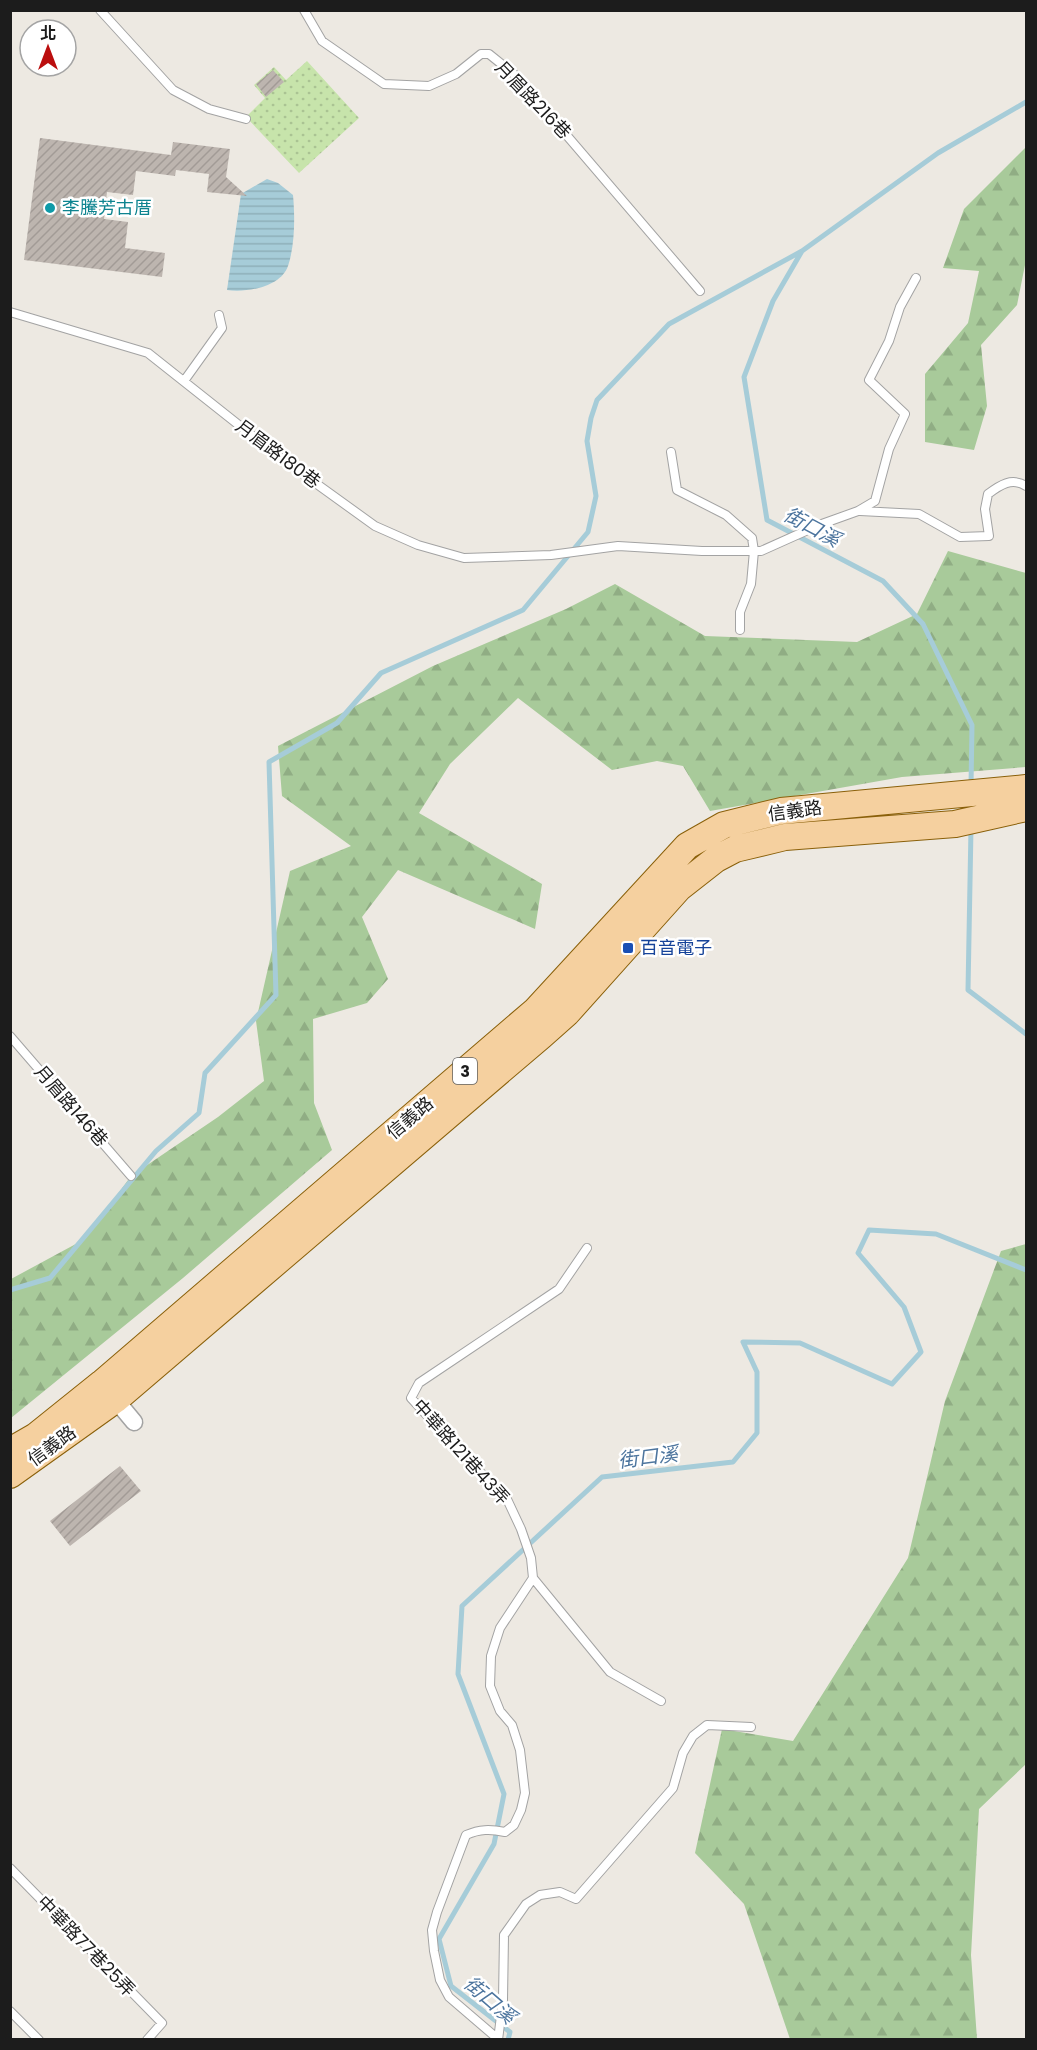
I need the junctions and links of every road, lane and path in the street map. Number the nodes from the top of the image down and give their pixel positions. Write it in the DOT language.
graph roads {
  1 [pos="100,10"];
  2 [pos="304,10"];
  3 [pos="246,119"];
  4 [pos="916,278"];
  5 [pos="700,291"];
  6 [pos="10,312"];
  7 [pos="219,315"];
  8 [pos="184,381"];
  9 [pos="671,452"];
  10 [pos="1026,486"];
  11 [pos="858,511"];
  12 [pos="754,551"];
  13 [pos="740,630"];
  14 [pos="1026,788"];
  15 [pos="1026,808"];
  16 [pos="557,988"];
  17 [pos="567,1013"];
  18 [pos="10,1036"];
  19 [pos="131,1176"];
  20 [pos="587,1248"];
  21 [pos="108,1392"];
  22 [pos="134,1422"];
  23 [pos="10,1451"];
  24 [pos="10,1475"];
  25 [pos="533,1578"];
  26 [pos="661,1701"];
  27 [pos="751,1727"];
  28 [pos="10,1868"];
  29 [pos="10,2011"];
  30 [pos="498,2039"];
  31 [pos="39,2040"];
  32 [pos="147,2040"];
  1 -- 3 [label="lane"];
  2 -- 5 [label="lane, 月眉路216巷"];
  4 -- 11 [label="lane"];
  6 -- 8 [label="lane, 月眉路180巷"];
  7 -- 8 [label="lane"];
  8 -- 12 [label="lane, 月眉路180巷"];
  9 -- 12 [label="lane"];
  10 -- 11 [label="lane"];
  11 -- 12 [label="lane"];
  12 -- 13 [label="lane"];
  14 -- 16 [label="main road, 信義路 / 3"];
  15 -- 17 [label="main road, 信義路 / 3"];
  16 -- 17 [label="main road"];
  16 -- 21 [label="main road, 信義路 / 3"];
  17 -- 21 [label="main road, 信義路 / 3"];
  18 -- 19 [label="lane, 月眉路146巷"];
  20 -- 25 [label="lane, 中華路121巷43弄"];
  21 -- 22 [label="street"];
  21 -- 23 [label="main road, 信義路 / 3"];
  21 -- 24 [label="main road, 信義路 / 3"];
  25 -- 26 [label="lane"];
  25 -- 30 [label="lane"];
  27 -- 30 [label="lane"];
  28 -- 32 [label="lane, 中華路77巷25弄"];
  29 -- 31 [label="lane"];
}
